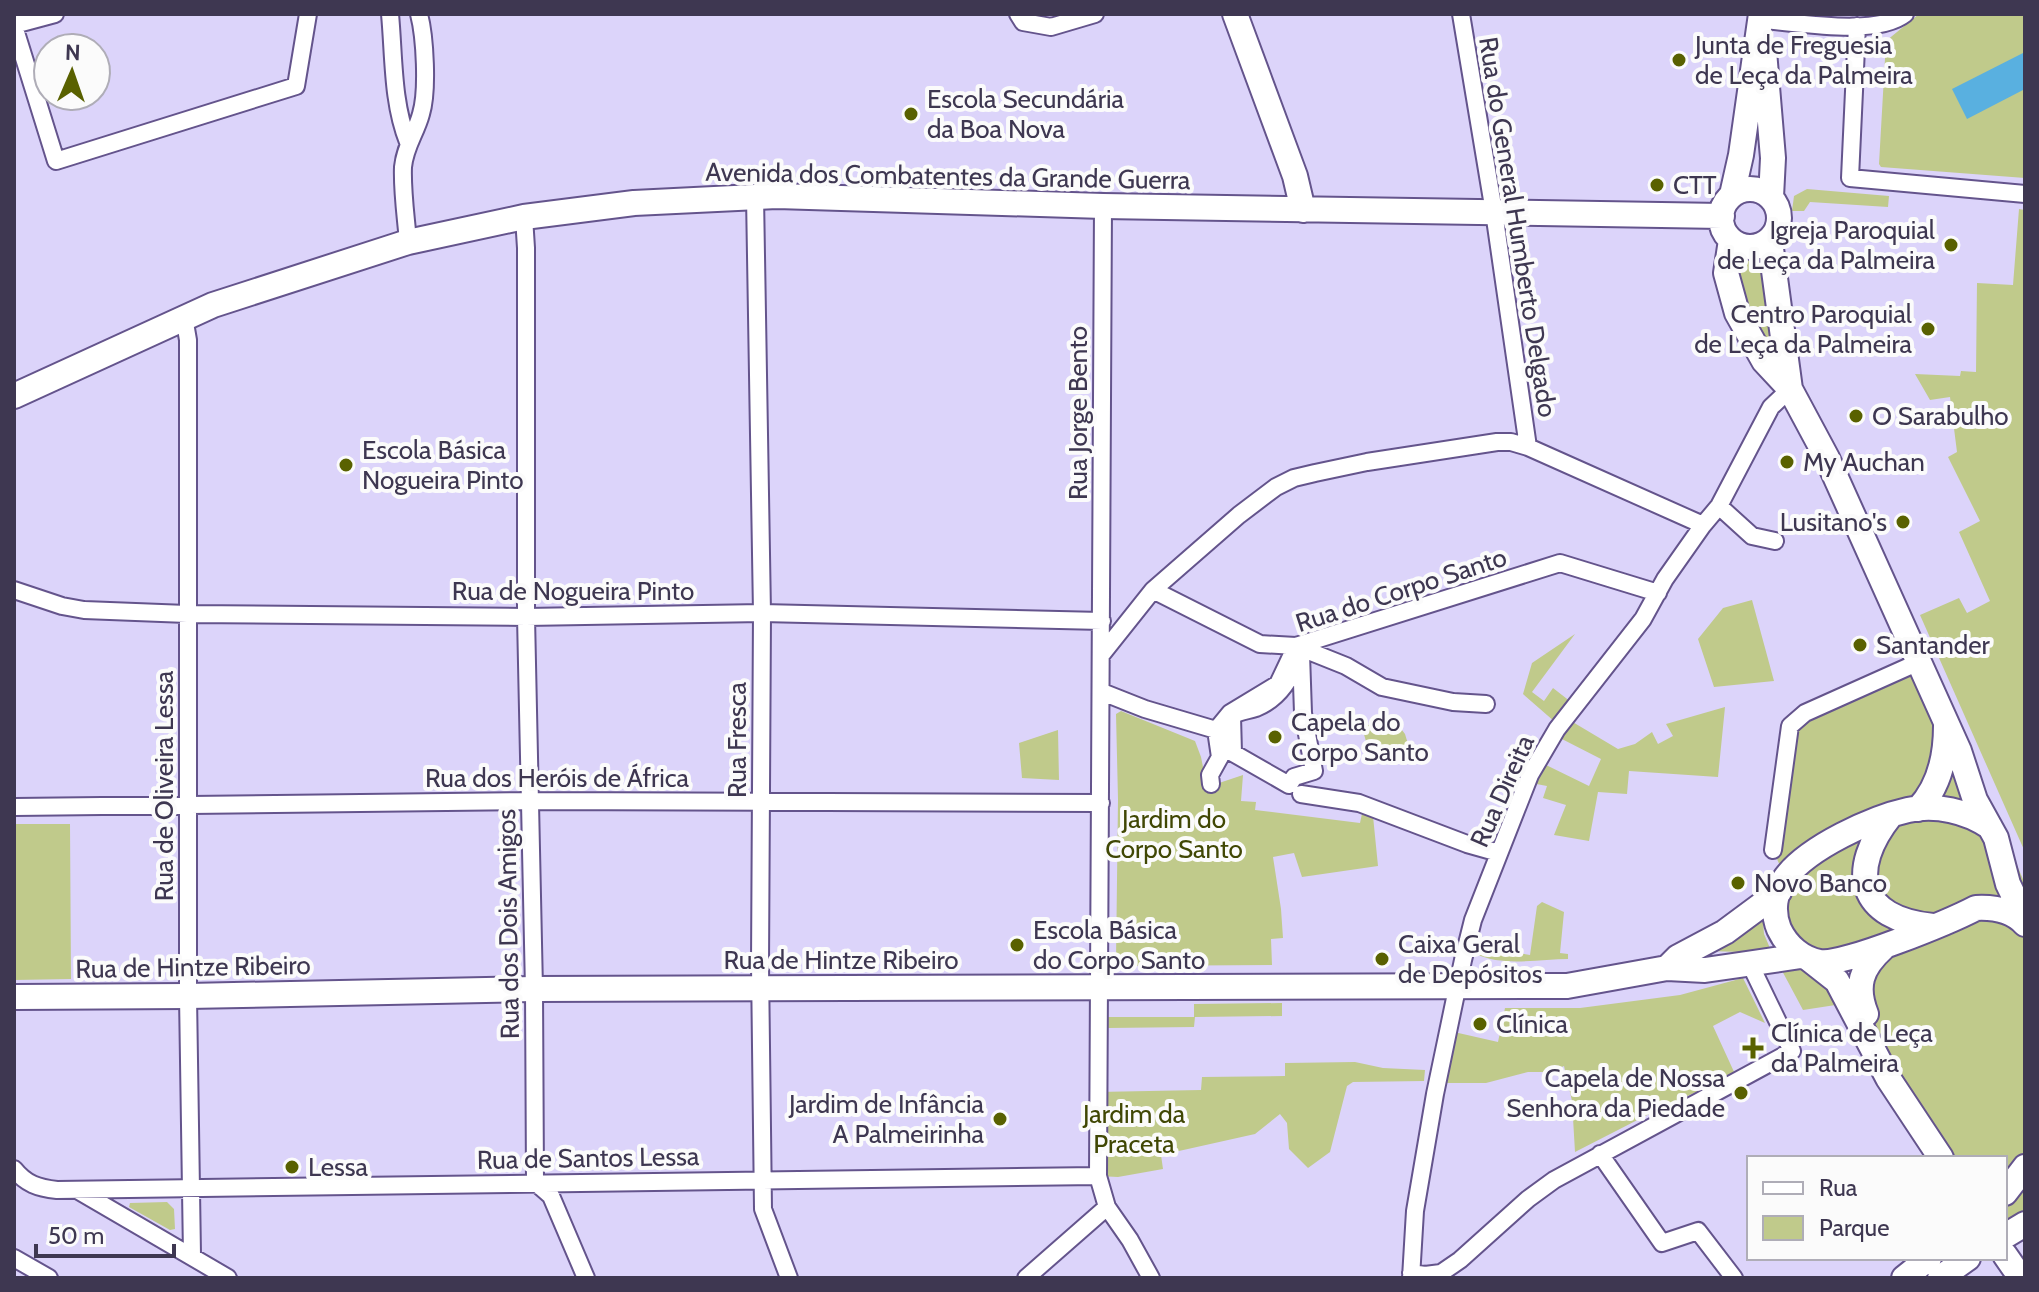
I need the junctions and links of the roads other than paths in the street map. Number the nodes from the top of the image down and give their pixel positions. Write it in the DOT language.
graph roads {
  1 [pos="55,14"];
  2 [pos="308,14"];
  3 [pos="390,14"];
  4 [pos="419,14"];
  5 [pos="1018,14"];
  6 [pos="1095,14"];
  7 [pos="1235,14"];
  8 [pos="1461,14"];
  9 [pos="1905,14"];
  10 [pos="1761,17"];
  11 [pos="14,26"];
  12 [pos="1857,26"];
  13 [pos="408,142"];
  14 [pos="2025,194"];
  15 [pos="755,196"];
  16 [pos="1771,197"];
  17 [pos="1103,206"];
  18 [pos="1727,206"];
  19 [pos="1303,210"];
  20 [pos="1494,212"];
  21 [pos="524,217"];
  22 [pos="1731,240"];
  23 [pos="1770,241"];
  24 [pos="408,242"];
  25 [pos="184,317"];
  26 [pos="1790,389"];
  27 [pos="14,396"];
  28 [pos="1528,447"];
  29 [pos="1719,506"];
  30 [pos="1703,525"];
  31 [pos="1775,541"];
  32 [pos="14,590"];
  33 [pos="1153,590"];
  34 [pos="1658,593"];
  35 [pos="762,613"];
  36 [pos="187,614"];
  37 [pos="526,617"];
  38 [pos="1102,621"];
  39 [pos="1296,646"];
  40 [pos="1102,654"];
  41 [pos="1919,662"];
  42 [pos="1102,692"];
  43 [pos="1486,704"];
  44 [pos="1946,723"];
  45 [pos="1216,730"];
  46 [pos="1314,771"];
  47 [pos="1211,784"];
  48 [pos="1301,794"];
  49 [pos="530,801"];
  50 [pos="760,801"];
  51 [pos="1101,803"];
  52 [pos="189,806"];
  53 [pos="14,807"];
  54 [pos="1918,809"];
  55 [pos="1891,815"];
  56 [pos="1990,827"];
  57 [pos="2001,849"];
  58 [pos="1773,850"];
  59 [pos="1499,853"];
  60 [pos="1779,892"];
  61 [pos="1970,911"];
  62 [pos="2025,922"];
  63 [pos="1933,926"];
  64 [pos="1893,942"];
  65 [pos="1805,957"];
  66 [pos="1750,964"];
  67 [pos="1667,968"];
  68 [pos="1098,986"];
  69 [pos="1457,987"];
  70 [pos="534,989"];
  71 [pos="760,989"];
  72 [pos="188,996"];
  73 [pos="14,997"];
  74 [pos="1906,1104"];
  75 [pos="1600,1154"];
  76 [pos="1940,1156"];
  77 [pos="2025,1167"];
  78 [pos="14,1169"];
  79 [pos="1098,1176"];
  80 [pos="762,1180"];
  81 [pos="535,1182"];
  82 [pos="192,1189"];
  83 [pos="78,1190"];
  84 [pos="2007,1190"];
  85 [pos="1107,1207"];
  86 [pos="2025,1224"];
  87 [pos="2007,1235"];
  88 [pos="192,1255"];
  89 [pos="14,1258"];
  90 [pos="2007,1258"];
  91 [pos="1926,1260"];
  92 [pos="1965,1260"];
  93 [pos="1411,1276"];
  94 [pos="49,1278"];
  95 [pos="228,1278"];
  96 [pos="586,1278"];
  97 [pos="789,1278"];
  98 [pos="1026,1278"];
  99 [pos="1151,1278"];
  100 [pos="1734,1278"];
  101 [pos="1904,1278"];
  102 [pos="1940,1278"];
  103 [pos="2021,1278"];
  1 -- 11 [label="street"];
  2 -- 11 [label="street"];
  3 -- 13 [label="street"];
  4 -- 13 [label="street"];
  5 -- 6 [label="street"];
  7 -- 19 [label="main road"];
  8 -- 20 [label="street, Rua do General Humberto Delgado"];
  9 -- 12 [label="street"];
  10 -- 12 [label="street"];
  10 -- 16 [label="main road"];
  10 -- 18 [label="main road"];
  12 -- 14 [label="street"];
  13 -- 24 [label="street"];
  15 -- 17 [label="main road, Avenida dos Combatentes da Grande Guerra"];
  15 -- 21 [label="main road, Avenida dos Combatentes da Grande Guerra"];
  15 -- 35 [label="street, Rua Fresca"];
  16 -- 18 [label="main road"];
  16 -- 23 [label="main road"];
  17 -- 19 [label="main road, Avenida dos Combatentes da Grande Guerra"];
  17 -- 38 [label="street, Rua Jorge Bento"];
  18 -- 20 [label="main road, Avenida dos Combatentes da Grande Guerra"];
  18 -- 22 [label="main road"];
  19 -- 20 [label="main road, Avenida dos Combatentes da Grande Guerra"];
  20 -- 28 [label="street, Rua do General Humberto Delgado"];
  21 -- 24 [label="main road, Avenida dos Combatentes da Grande Guerra"];
  21 -- 37 [label="street, Rua dos Dois Amigos"];
  22 -- 23 [label="main road"];
  22 -- 26 [label="main road"];
  23 -- 26 [label="main road"];
  24 -- 25 [label="main road, Avenida dos Combatentes da Grande Guerra"];
  25 -- 27 [label="main road, Avenida dos Combatentes da Grande Guerra"];
  25 -- 36 [label="street, Rua de Oliveira Lessa"];
  26 -- 29 [label="street, Rua Direita"];
  26 -- 41 [label="main road"];
  28 -- 30 [label="street"];
  28 -- 33 [label="street"];
  29 -- 30 [label="street, Rua Direita"];
  29 -- 31 [label="street"];
  30 -- 34 [label="street, Rua Direita"];
  32 -- 36 [label="street, Rua de Nogueira Pinto"];
  33 -- 39 [label="street"];
  33 -- 40 [label="street"];
  34 -- 39 [label="street, Rua do Corpo Santo"];
  34 -- 59 [label="street, Rua Direita"];
  35 -- 37 [label="street, Rua de Nogueira Pinto"];
  35 -- 38 [label="street, Rua de Nogueira Pinto"];
  35 -- 50 [label="street, Rua Fresca"];
  36 -- 37 [label="street, Rua de Nogueira Pinto"];
  36 -- 52 [label="street, Rua de Oliveira Lessa"];
  37 -- 49 [label="street, Rua dos Dois Amigos"];
  38 -- 40 [label="street"];
  39 -- 43 [label="street"];
  39 -- 45 [label="street, Rua do Corpo Santo"];
  40 -- 42 [label="street"];
  41 -- 44 [label="main road"];
  41 -- 58 [label="street"];
  42 -- 45 [label="street"];
  42 -- 51 [label="street"];
  44 -- 54 [label="main road"];
  44 -- 56 [label="main road"];
  45 -- 47 [label="street"];
  46 -- 46 [label="street"];
  48 -- 59 [label="street"];
  49 -- 50 [label="street, Rua dos Heróis de África"];
  49 -- 52 [label="street, Rua dos Heróis de África"];
  49 -- 70 [label="street, Rua dos Dois Amigos"];
  50 -- 51 [label="street, Rua dos Heróis de África"];
  50 -- 71 [label="street, Rua Fresca"];
  51 -- 68 [label="street"];
  52 -- 53 [label="street, Rua dos Heróis de África"];
  52 -- 72 [label="street, Rua de Oliveira Lessa"];
  54 -- 55 [label="main road"];
  54 -- 56 [label="main road"];
  55 -- 60 [label="main road, Rua de Hintze Ribeiro"];
  55 -- 63 [label="main road"];
  56 -- 57 [label="main road"];
  57 -- 61 [label="main road"];
  57 -- 62 [label="main road"];
  59 -- 69 [label="street, Rua Direita"];
  60 -- 65 [label="main road"];
  60 -- 67 [label="main road, Rua de Hintze Ribeiro"];
  61 -- 62 [label="main road"];
  61 -- 63 [label="main road"];
  63 -- 64 [label="main road, Rua de Hintze Ribeiro"];
  64 -- 65 [label="main road, Rua de Hintze Ribeiro"];
  64 -- 74 [label="main road"];
  65 -- 66 [label="main road, Rua de Hintze Ribeiro"];
  65 -- 74 [label="main road"];
  66 -- 67 [label="main road, Rua de Hintze Ribeiro"];
  66 -- 75 [label="street"];
  67 -- 69 [label="main road, Rua de Hintze Ribeiro"];
  68 -- 69 [label="main road, Rua de Hintze Ribeiro"];
  68 -- 71 [label="main road, Rua de Hintze Ribeiro"];
  68 -- 79 [label="street"];
  69 -- 93 [label="street, Rua Direita"];
  70 -- 71 [label="main road, Rua de Hintze Ribeiro"];
  70 -- 72 [label="main road, Rua de Hintze Ribeiro"];
  70 -- 81 [label="street, Rua dos Dois Amigos"];
  71 -- 80 [label="street, Rua Fresca"];
  72 -- 73 [label="main road, Rua de Hintze Ribeiro"];
  72 -- 82 [label="street, Rua de Oliveira Lessa"];
  74 -- 76 [label="main road"];
  75 -- 93 [label="street"];
  75 -- 100 [label="street"];
  77 -- 84 [label="main road"];
  78 -- 83 [label="street, Rua de Santos Lessa"];
  79 -- 80 [label="street, Rua de Santos Lessa"];
  79 -- 85 [label="street"];
  80 -- 81 [label="street, Rua de Santos Lessa"];
  80 -- 97 [label="street, Rua Fresca"];
  81 -- 82 [label="street, Rua de Santos Lessa"];
  81 -- 96 [label="street"];
  82 -- 83 [label="street, Rua de Santos Lessa"];
  82 -- 88 [label="street, Rua de Oliveira Lessa"];
  83 -- 88 [label="street"];
  85 -- 98 [label="street"];
  85 -- 99 [label="street"];
  86 -- 87 [label="main road"];
  88 -- 95 [label="street"];
  89 -- 94 [label="street"];
  90 -- 103 [label="main road"];
  91 -- 101 [label="main road"];
  92 -- 102 [label="main road"];
}
